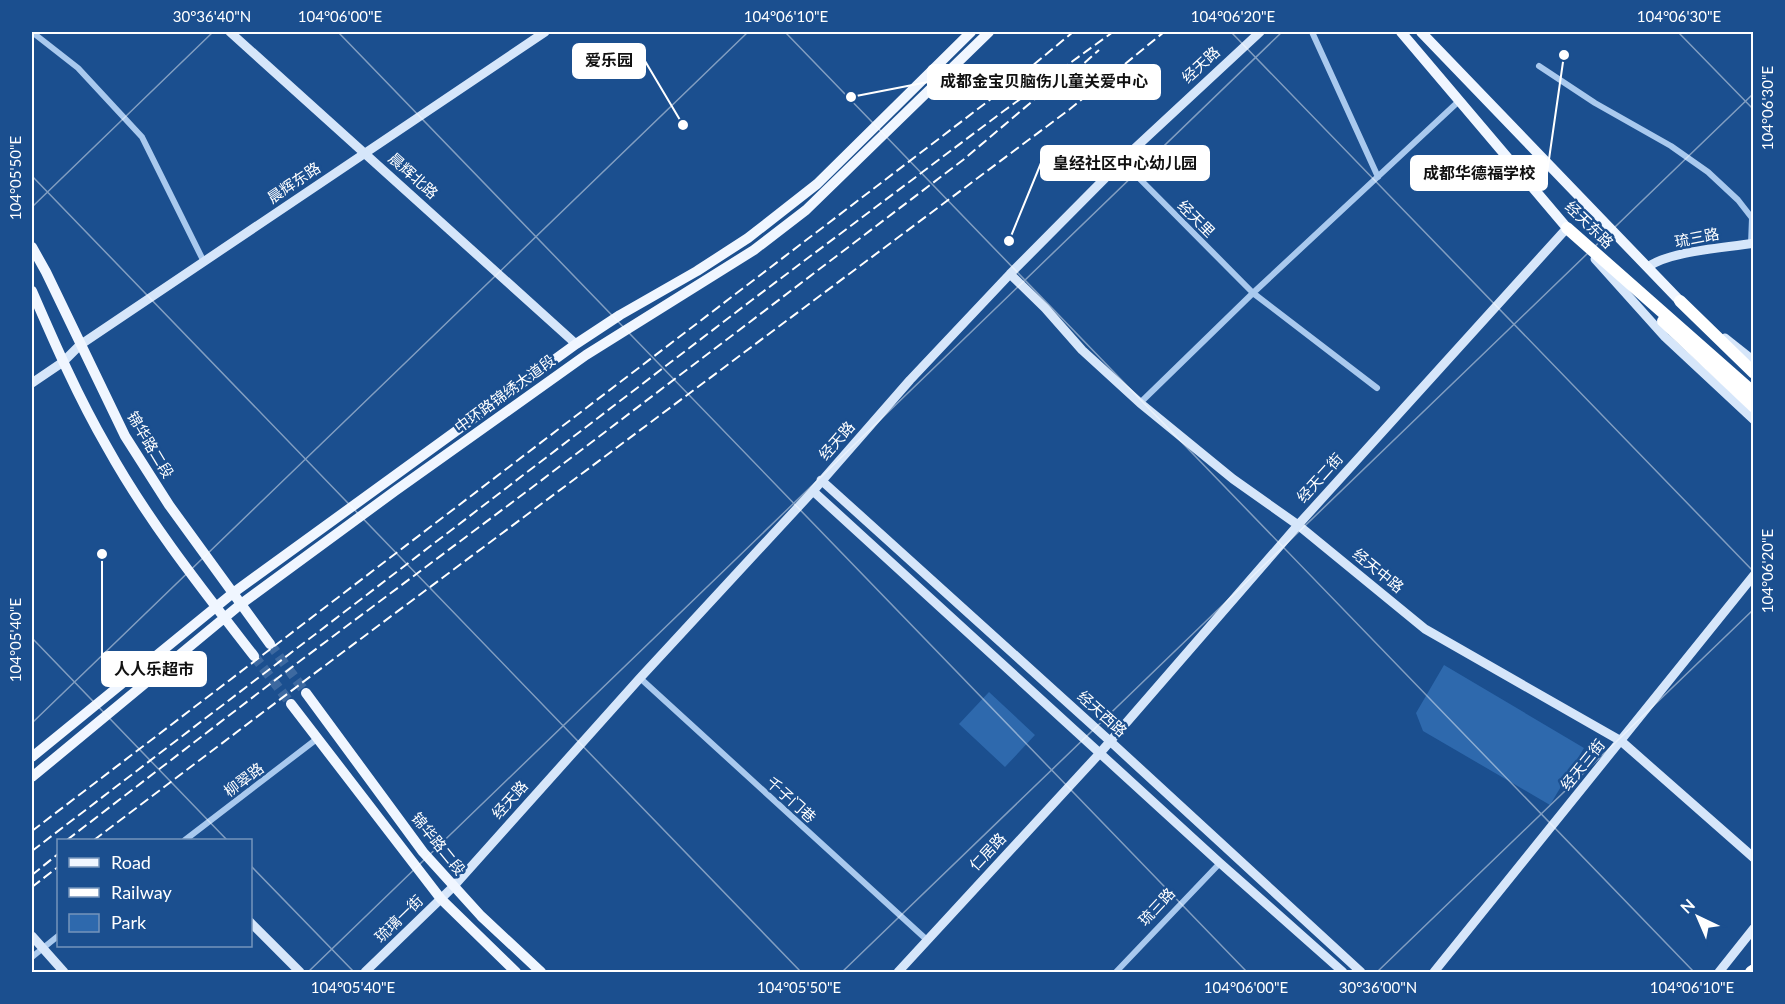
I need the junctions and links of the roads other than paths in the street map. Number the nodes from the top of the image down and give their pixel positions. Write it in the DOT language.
graph roads {
  1 [pos="32,32"];
  2 [pos="230,32"];
  3 [pos="545,32"];
  4 [pos="971,32"];
  5 [pos="989,32"];
  6 [pos="1260,32"];
  7 [pos="1312,32"];
  8 [pos="1401,32"];
  9 [pos="1421,32"];
  10 [pos="1539,66"];
  11 [pos="1459,101"];
  12 [pos="365,153"];
  13 [pos="1122,161"];
  14 [pos="1378,177"];
  15 [pos="1567,228"];
  16 [pos="1752,244"];
  17 [pos="32,247"];
  18 [pos="204,262"];
  19 [pos="1648,267"];
  20 [pos="1010,274"];
  21 [pos="1623,278"];
  22 [pos="32,291"];
  23 [pos="1253,293"];
  24 [pos="1680,301"];
  25 [pos="576,344"];
  26 [pos="80,345"];
  27 [pos="1754,361"];
  28 [pos="63,362"];
  29 [pos="1754,373"];
  30 [pos="32,383"];
  31 [pos="1377,388"];
  32 [pos="1754,393"];
  33 [pos="1140,403"];
  34 [pos="1754,407"];
  35 [pos="1754,420"];
  36 [pos="821,480"];
  37 [pos="813,491"];
  38 [pos="1298,525"];
  39 [pos="1754,575"];
  40 [pos="233,593"];
  41 [pos="241,604"];
  42 [pos="216,607"];
  43 [pos="224,618"];
  44 [pos="270,644"];
  45 [pos="254,656"];
  46 [pos="640,678"];
  47 [pos="306,693"];
  48 [pos="291,704"];
  49 [pos="318,738"];
  50 [pos="1621,741"];
  51 [pos="1110,742"];
  52 [pos="1100,753"];
  53 [pos="32,757"];
  54 [pos="32,777"];
  55 [pos="186,839"];
  56 [pos="1754,858"];
  57 [pos="1220,863"];
  58 [pos="453,887"];
  59 [pos="441,899"];
  60 [pos="252,924"];
  61 [pos="1754,928"];
  62 [pos="32,936"];
  63 [pos="57,937"];
  64 [pos="927,940"];
  65 [pos="44,948"];
  66 [pos="32,957"];
  67 [pos="64,972"];
  68 [pos="300,972"];
  69 [pos="365,972"];
  70 [pos="516,972"];
  71 [pos="541,972"];
  72 [pos="898,972"];
  73 [pos="1116,972"];
  74 [pos="1343,972"];
  75 [pos="1360,972"];
  76 [pos="1434,972"];
  77 [pos="1719,972"];
  1 -- 18 [label="street"];
  2 -- 12 [label="street, 晨辉北路"];
  3 -- 12 [label="street, 晨辉东路"];
  4 -- 25 [label="main road, 中环路锦绣大道段"];
  5 -- 41 [label="main road, 中环路锦绣大道段"];
  6 -- 13 [label="street, 经天路"];
  7 -- 14 [label="street"];
  8 -- 11 [label="main road, 经天东路"];
  9 -- 19 [label="main road, 经天东路"];
  10 -- 16 [label="street"];
  11 -- 14 [label="street"];
  11 -- 15 [label="main road, 经天东路"];
  12 -- 18 [label="street, 晨辉东路"];
  12 -- 25 [label="street, 晨辉北路"];
  13 -- 20 [label="street, 经天路"];
  13 -- 23 [label="street, 经天里"];
  14 -- 23 [label="street"];
  15 -- 21 [label="highway, 经天东路"];
  15 -- 35 [label="street"];
  15 -- 38 [label="street, 经天二街"];
  16 -- 19 [label="street, 琉三路"];
  17 -- 26 [label="main road, 锦华路二段"];
  18 -- 26 [label="street, 晨辉东路"];
  19 -- 24 [label="main road, 经天东路"];
  20 -- 33 [label="street, 经天中路"];
  20 -- 36 [label="street, 经天路"];
  21 -- 32 [label="highway, 经天东路"];
  21 -- 34 [label="highway"];
  22 -- 28 [label="main road"];
  23 -- 31 [label="street, 经天里"];
  23 -- 33 [label="street"];
  24 -- 27 [label="street"];
  24 -- 29 [label="highway, 经天东路"];
  25 -- 40 [label="main road, 中环路锦绣大道段"];
  26 -- 28 [label="street, 晨辉东路"];
  26 -- 40 [label="main road, 锦华路二段"];
  28 -- 30 [label="street, 晨辉东路"];
  28 -- 42 [label="main road"];
  33 -- 38 [label="street, 经天中路"];
  36 -- 37 [label="street, 经天路"];
  36 -- 51 [label="street, 经天西路"];
  37 -- 46 [label="street, 经天路"];
  37 -- 52 [label="street, 经天西路"];
  38 -- 50 [label="street, 经天中路"];
  38 -- 51 [label="street, 经天二街"];
  39 -- 50 [label="street, 经天三街"];
  40 -- 41 [label="main road, 锦华路二段"];
  40 -- 42 [label="main road, 中环路锦绣大道段"];
  41 -- 43 [label="main road, 中环路锦绣大道段"];
  41 -- 44 [label="main road, 锦华路二段"];
  42 -- 43 [label="main road"];
  42 -- 53 [label="main road, 中环路锦绣大道段"];
  43 -- 45 [label="main road"];
  43 -- 54 [label="main road, 中环路锦绣大道段"];
  46 -- 58 [label="street, 经天路"];
  46 -- 64 [label="street, 千子门巷"];
  47 -- 58 [label="main road, 锦华路二段"];
  48 -- 49 [label="main road, 锦华路二段"];
  49 -- 55 [label="street, 柳翠路"];
  49 -- 59 [label="main road, 锦华路二段"];
  50 -- 56 [label="street, 经天中路"];
  50 -- 76 [label="street, 经天三街"];
  51 -- 52 [label="street, 经天二街"];
  51 -- 75 [label="street, 经天西路"];
  52 -- 57 [label="street, 经天西路"];
  52 -- 64 [label="street, 仁居路"];
  57 -- 73 [label="street, 琉三路"];
  57 -- 74 [label="street, 经天西路"];
  58 -- 59 [label="street, 琉璃一街"];
  58 -- 71 [label="main road, 锦华路二段"];
  59 -- 69 [label="street, 琉璃一街"];
  59 -- 70 [label="main road, 锦华路二段"];
  60 -- 68 [label="street"];
  61 -- 77 [label="street"];
  62 -- 65 [label="street"];
  63 -- 65 [label="street"];
  64 -- 72 [label="street, 仁居路"];
  65 -- 66 [label="street"];
  65 -- 67 [label="street"];
}
